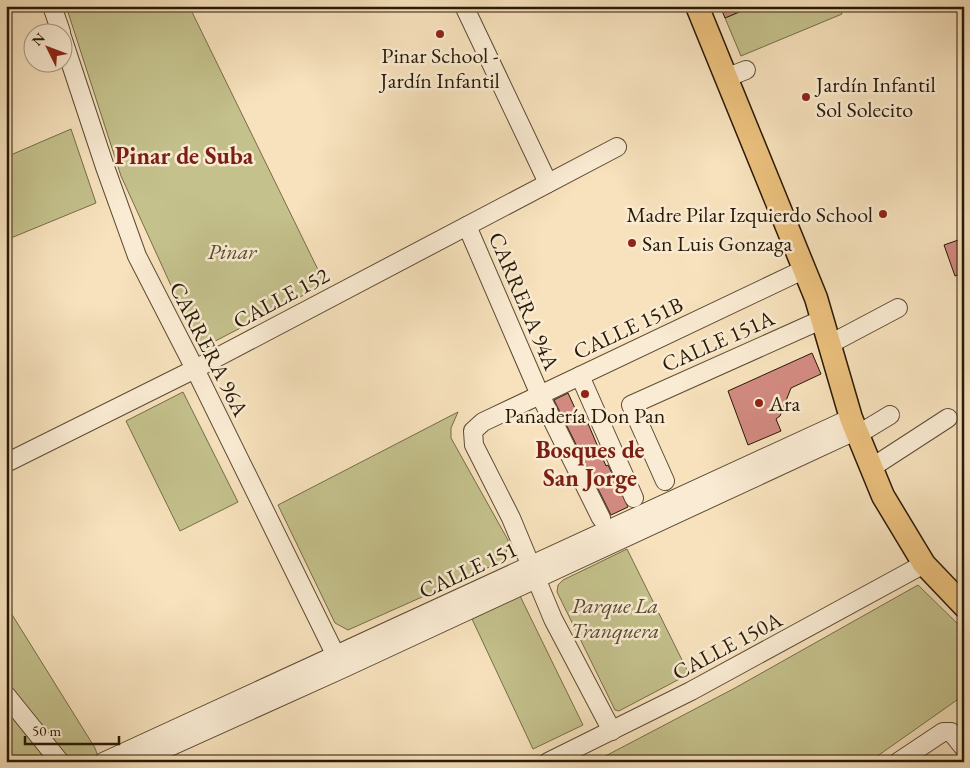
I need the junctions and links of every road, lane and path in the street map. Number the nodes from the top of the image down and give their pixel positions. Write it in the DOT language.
graph roads {
  1 [pos="52,6"];
  2 [pos="464,6"];
  3 [pos="697,6"];
  4 [pos="58,22"];
  5 [pos="72,67"];
  6 [pos="617,148"];
  7 [pos="548,183"];
  8 [pos="467,226"];
  9 [pos="805,269"];
  10 [pos="898,308"];
  11 [pos="823,319"];
  12 [pos="830,344"];
  13 [pos="195,369"];
  14 [pos="580,376"];
  15 [pos="540,395"];
  16 [pos="890,415"];
  17 [pos="948,418"];
  18 [pos="854,428"];
  19 [pos="6,463"];
  20 [pos="871,468"];
  21 [pos="665,481"];
  22 [pos="634,498"];
  23 [pos="601,518"];
  24 [pos="924,564"];
  25 [pos="534,572"];
  26 [pos="964,606"];
  27 [pos="339,663"];
  28 [pos="6,694"];
  29 [pos="612,731"];
  30 [pos="964,748"];
  31 [pos="60,762"];
  32 [pos="103,762"];
  33 [pos="136,762"];
  34 [pos="548,762"];
  35 [pos="898,762"];
  1 -- 4 [label="street"];
  2 -- 7 [label="street"];
  3 -- 9 [label="main road"];
  5 -- 13 [label="street, CARRERA 96A"];
  6 -- 7 [label="street, CALLE 152"];
  7 -- 8 [label="street, CALLE 152"];
  8 -- 13 [label="street, CALLE 152"];
  8 -- 15 [label="street, CARRERA 94A"];
  9 -- 11 [label="main road"];
  9 -- 14 [label="street, CALLE 151B"];
  10 -- 12 [label="street"];
  11 -- 12 [label="main road"];
  11 -- 21 [label="street, CALLE 151A"];
  12 -- 18 [label="main road"];
  13 -- 19 [label="street, CALLE 152"];
  13 -- 27 [label="street, CARRERA 96A"];
  14 -- 15 [label="street, CALLE 151B"];
  14 -- 22 [label="street"];
  15 -- 23 [label="street, CARRERA 94A"];
  15 -- 25 [label="street, CALLE 151B"];
  16 -- 18 [label="street, CALLE 151"];
  17 -- 20 [label="street"];
  18 -- 20 [label="main road"];
  18 -- 25 [label="street, CALLE 151"];
  20 -- 24 [label="main road"];
  24 -- 26 [label="main road"];
  24 -- 29 [label="street, CALLE 150A"];
  25 -- 27 [label="street, CALLE 151"];
  25 -- 29 [label="street"];
  27 -- 32 [label="street, CALLE 151"];
  27 -- 33 [label="street, CALLE 151"];
  28 -- 31 [label="street"];
  29 -- 34 [label="street, CALLE 150A"];
  30 -- 35 [label="street"];
}
